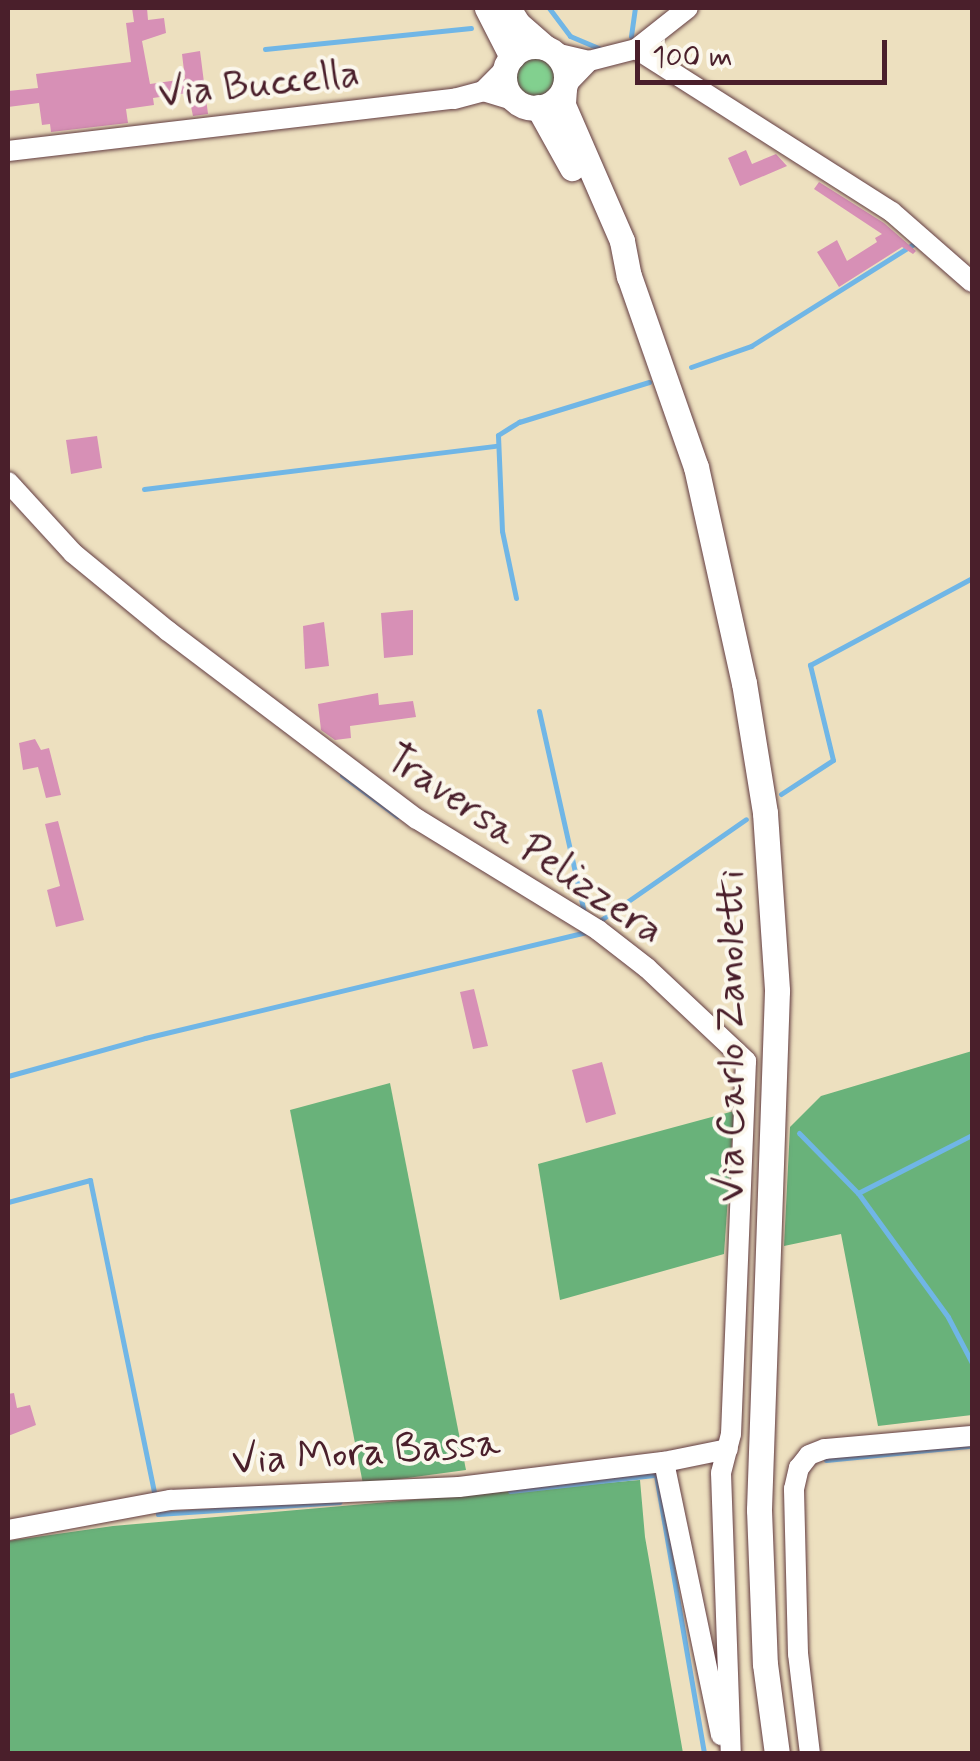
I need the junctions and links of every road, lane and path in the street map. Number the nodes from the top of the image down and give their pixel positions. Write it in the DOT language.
graph roads {
  1 [pos="487,8"];
  2 [pos="508,8"];
  3 [pos="688,8"];
  4 [pos="636,49"];
  5 [pos="550,50"];
  6 [pos="589,61"];
  7 [pos="509,62"];
  8 [pos="564,87"];
  9 [pos="483,91"];
  10 [pos="527,104"];
  11 [pos="8,151"];
  12 [pos="629,276"];
  13 [pos="972,282"];
  14 [pos="8,482"];
  15 [pos="972,1436"];
  16 [pos="728,1448"];
  17 [pos="664,1462"];
  18 [pos="8,1530"];
  19 [pos="728,1754"];
  20 [pos="777,1754"];
  21 [pos="810,1754"];
  1 -- 7 [label="main road"];
  2 -- 5 [label="main road"];
  3 -- 4 [label="street"];
  4 -- 6 [label="street"];
  4 -- 13 [label="street"];
  5 -- 6 [label="street"];
  5 -- 7 [label="main road"];
  5 -- 8 [label="main road"];
  6 -- 8 [label="street"];
  7 -- 9 [label="street"];
  7 -- 10 [label="main road"];
  8 -- 10 [label="main road"];
  8 -- 12 [label="main road, Via Carlo Zanoletti"];
  9 -- 10 [label="street, Via Buccella"];
  9 -- 11 [label="street, Via Buccella"];
  10 -- 12 [label="main road, Via Carlo Zanoletti"];
  12 -- 20 [label="main road, Via Carlo Zanoletti"];
  14 -- 16 [label="street, Traversa Pelizzera"];
  15 -- 21 [label="street"];
  16 -- 17 [label="street, Via Mora Bassa"];
  16 -- 19 [label="street"];
  17 -- 18 [label="street, Via Mora Bassa"];
  17 -- 19 [label="street"];
}
